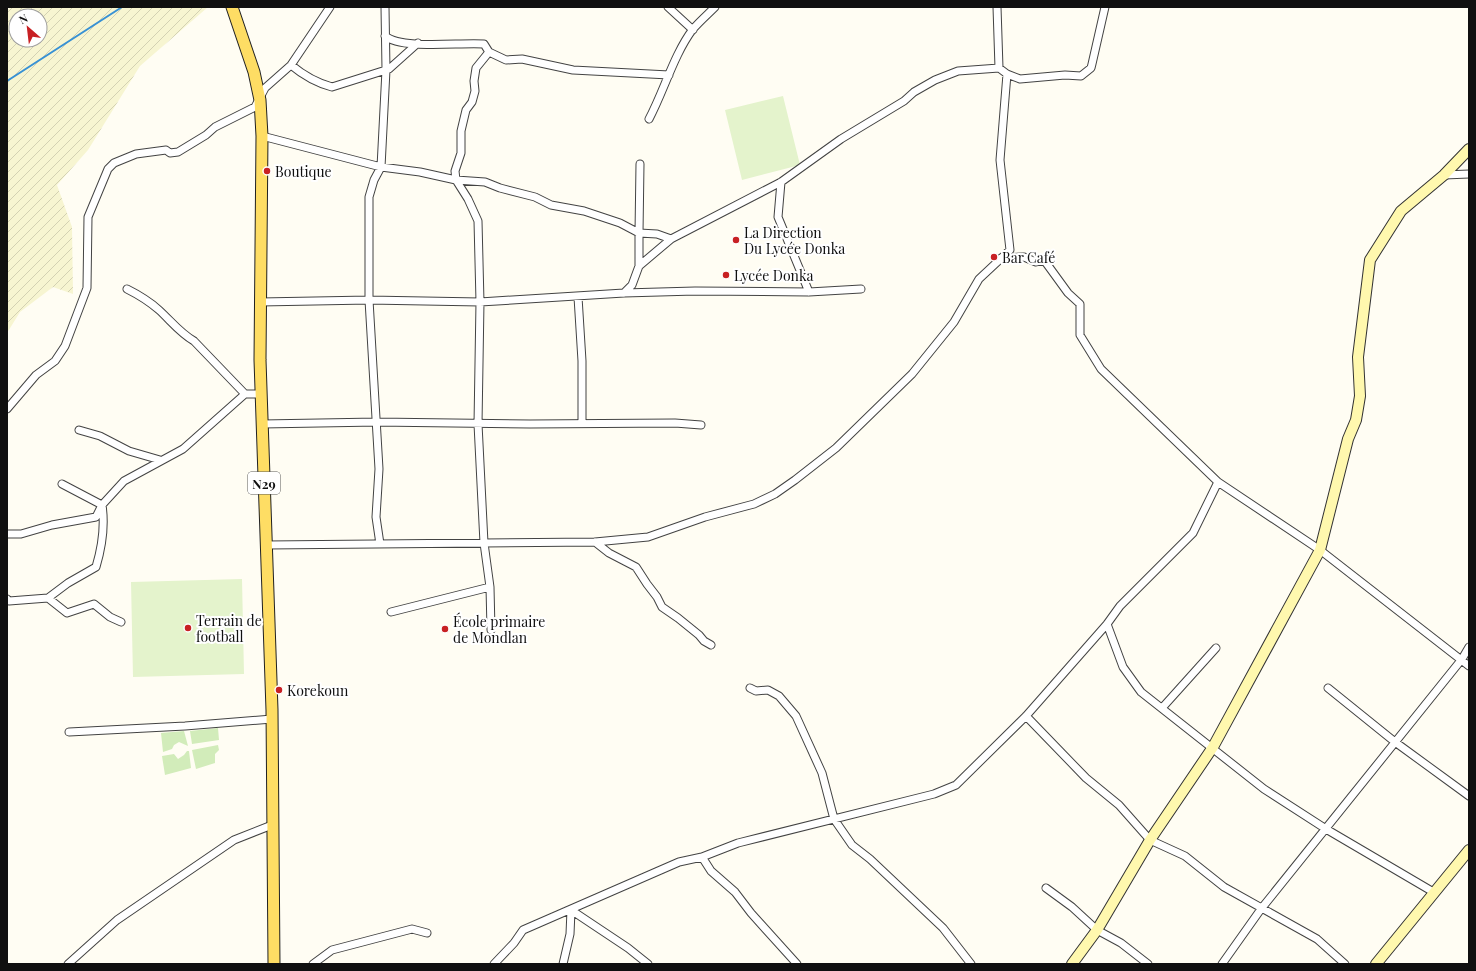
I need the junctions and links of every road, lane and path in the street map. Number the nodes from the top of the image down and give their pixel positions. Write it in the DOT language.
graph roads {
  1 [pos="232,7"];
  2 [pos="330,7"];
  3 [pos="386,7"];
  4 [pos="668,7"];
  5 [pos="715,7"];
  6 [pos="997,7"];
  7 [pos="1105,7"];
  8 [pos="693,30"];
  9 [pos="385,36"];
  10 [pos="418,43"];
  11 [pos="489,52"];
  12 [pos="291,65"];
  13 [pos="999,68"];
  14 [pos="386,70"];
  15 [pos="1007,74"];
  16 [pos="669,75"];
  17 [pos="260,100"];
  18 [pos="649,119"];
  19 [pos="262,136"];
  20 [pos="1469,149"];
  21 [pos="640,164"];
  22 [pos="381,167"];
  23 [pos="1469,174"];
  24 [pos="1444,175"];
  25 [pos="456,180"];
  26 [pos="781,182"];
  27 [pos="639,233"];
  28 [pos="671,239"];
  29 [pos="1001,258"];
  30 [pos="640,266"];
  31 [pos="127,289"];
  32 [pos="861,289"];
  33 [pos="809,292"];
  34 [pos="624,293"];
  35 [pos="578,297"];
  36 [pos="369,300"];
  37 [pos="260,302"];
  38 [pos="480,302"];
  39 [pos="245,394"];
  40 [pos="261,394"];
  41 [pos="7,409"];
  42 [pos="377,422"];
  43 [pos="262,424"];
  44 [pos="478,424"];
  45 [pos="582,424"];
  46 [pos="701,425"];
  47 [pos="79,430"];
  48 [pos="160,460"];
  49 [pos="1218,482"];
  50 [pos="62,484"];
  51 [pos="102,505"];
  52 [pos="7,534"];
  53 [pos="595,542"];
  54 [pos="484,543"];
  55 [pos="380,544"];
  56 [pos="267,545"];
  57 [pos="1320,550"];
  58 [pos="490,588"];
  59 [pos="48,598"];
  60 [pos="7,599"];
  61 [pos="390,612"];
  62 [pos="121,622"];
  63 [pos="1107,624"];
  64 [pos="491,630"];
  65 [pos="711,645"];
  66 [pos="1469,647"];
  67 [pos="1216,648"];
  68 [pos="1462,659"];
  69 [pos="1469,666"];
  70 [pos="750,688"];
  71 [pos="1328,688"];
  72 [pos="1162,708"];
  73 [pos="1026,716"];
  74 [pos="272,719"];
  75 [pos="68,732"];
  76 [pos="1395,742"];
  77 [pos="1213,747"];
  78 [pos="1469,796"];
  79 [pos="834,819"];
  80 [pos="272,825"];
  81 [pos="1326,829"];
  82 [pos="1150,840"];
  83 [pos="1469,850"];
  84 [pos="702,857"];
  85 [pos="1046,888"];
  86 [pos="1435,893"];
  87 [pos="1261,909"];
  88 [pos="571,910"];
  89 [pos="1097,930"];
  90 [pos="427,933"];
  91 [pos="68,964"];
  92 [pos="274,964"];
  93 [pos="313,964"];
  94 [pos="494,964"];
  95 [pos="563,964"];
  96 [pos="648,964"];
  97 [pos="797,964"];
  98 [pos="971,964"];
  99 [pos="1072,964"];
  100 [pos="1148,964"];
  101 [pos="1222,964"];
  102 [pos="1345,964"];
  103 [pos="1376,964"];
  1 -- 17 [label="main road, N29"];
  2 -- 12 [label="street"];
  3 -- 9 [label="street"];
  4 -- 8 [label="street"];
  5 -- 8 [label="street"];
  6 -- 13 [label="street"];
  7 -- 15 [label="street"];
  8 -- 16 [label="street"];
  9 -- 10 [label="street"];
  9 -- 14 [label="street"];
  10 -- 11 [label="street"];
  10 -- 14 [label="street"];
  11 -- 16 [label="street"];
  11 -- 25 [label="street"];
  12 -- 14 [label="street"];
  12 -- 17 [label="street"];
  13 -- 15 [label="street"];
  13 -- 26 [label="street"];
  14 -- 22 [label="street"];
  15 -- 29 [label="street"];
  16 -- 18 [label="street"];
  17 -- 19 [label="main road, N29"];
  17 -- 41 [label="street"];
  19 -- 22 [label="street"];
  19 -- 37 [label="main road, N29"];
  20 -- 24 [label="main road"];
  21 -- 27 [label="street"];
  22 -- 25 [label="street"];
  22 -- 36 [label="street"];
  23 -- 24 [label="street"];
  24 -- 57 [label="main road"];
  25 -- 27 [label="street"];
  25 -- 38 [label="street"];
  26 -- 28 [label="street"];
  26 -- 33 [label="street"];
  27 -- 28 [label="street"];
  27 -- 30 [label="street"];
  28 -- 30 [label="street"];
  29 -- 49 [label="street"];
  29 -- 53 [label="street"];
  30 -- 34 [label="street"];
  31 -- 39 [label="street"];
  32 -- 33 [label="street"];
  33 -- 34 [label="street"];
  34 -- 35 [label="street"];
  35 -- 38 [label="street"];
  35 -- 45 [label="street"];
  36 -- 37 [label="street"];
  36 -- 38 [label="street"];
  36 -- 42 [label="street"];
  37 -- 40 [label="main road, N29"];
  38 -- 44 [label="street"];
  39 -- 40 [label="street"];
  39 -- 48 [label="street"];
  40 -- 43 [label="main road, N29"];
  42 -- 43 [label="street"];
  42 -- 44 [label="street"];
  42 -- 55 [label="street"];
  43 -- 56 [label="main road, N29"];
  44 -- 45 [label="street"];
  44 -- 54 [label="street"];
  45 -- 46 [label="street"];
  47 -- 48 [label="street"];
  48 -- 51 [label="street"];
  49 -- 57 [label="street"];
  49 -- 63 [label="street"];
  50 -- 51 [label="street"];
  51 -- 52 [label="street"];
  51 -- 59 [label="street"];
  53 -- 54 [label="street"];
  53 -- 65 [label="street"];
  54 -- 55 [label="street"];
  54 -- 58 [label="street"];
  55 -- 56 [label="street"];
  56 -- 74 [label="main road, N29"];
  57 -- 68 [label="street"];
  57 -- 77 [label="main road"];
  58 -- 61 [label="street"];
  58 -- 64 [label="street"];
  59 -- 60 [label="street"];
  59 -- 62 [label="street"];
  63 -- 72 [label="street"];
  63 -- 73 [label="street"];
  66 -- 68 [label="street"];
  67 -- 72 [label="street"];
  68 -- 69 [label="street"];
  68 -- 76 [label="street"];
  70 -- 79 [label="street"];
  71 -- 76 [label="street"];
  72 -- 77 [label="street"];
  73 -- 79 [label="street"];
  73 -- 82 [label="street"];
  74 -- 75 [label="street"];
  74 -- 80 [label="main road, N29"];
  76 -- 78 [label="street"];
  76 -- 81 [label="street"];
  77 -- 81 [label="street"];
  77 -- 82 [label="main road"];
  79 -- 84 [label="street"];
  79 -- 98 [label="street"];
  80 -- 91 [label="street"];
  80 -- 92 [label="main road, N29"];
  81 -- 86 [label="street"];
  81 -- 87 [label="street"];
  82 -- 87 [label="street"];
  82 -- 89 [label="main road"];
  83 -- 86 [label="main road"];
  84 -- 88 [label="street"];
  84 -- 97 [label="street"];
  85 -- 89 [label="street"];
  86 -- 103 [label="main road"];
  87 -- 101 [label="street"];
  87 -- 102 [label="street"];
  88 -- 94 [label="street"];
  88 -- 95 [label="street"];
  88 -- 96 [label="street"];
  89 -- 99 [label="main road"];
  89 -- 100 [label="street"];
  90 -- 93 [label="street"];
}
